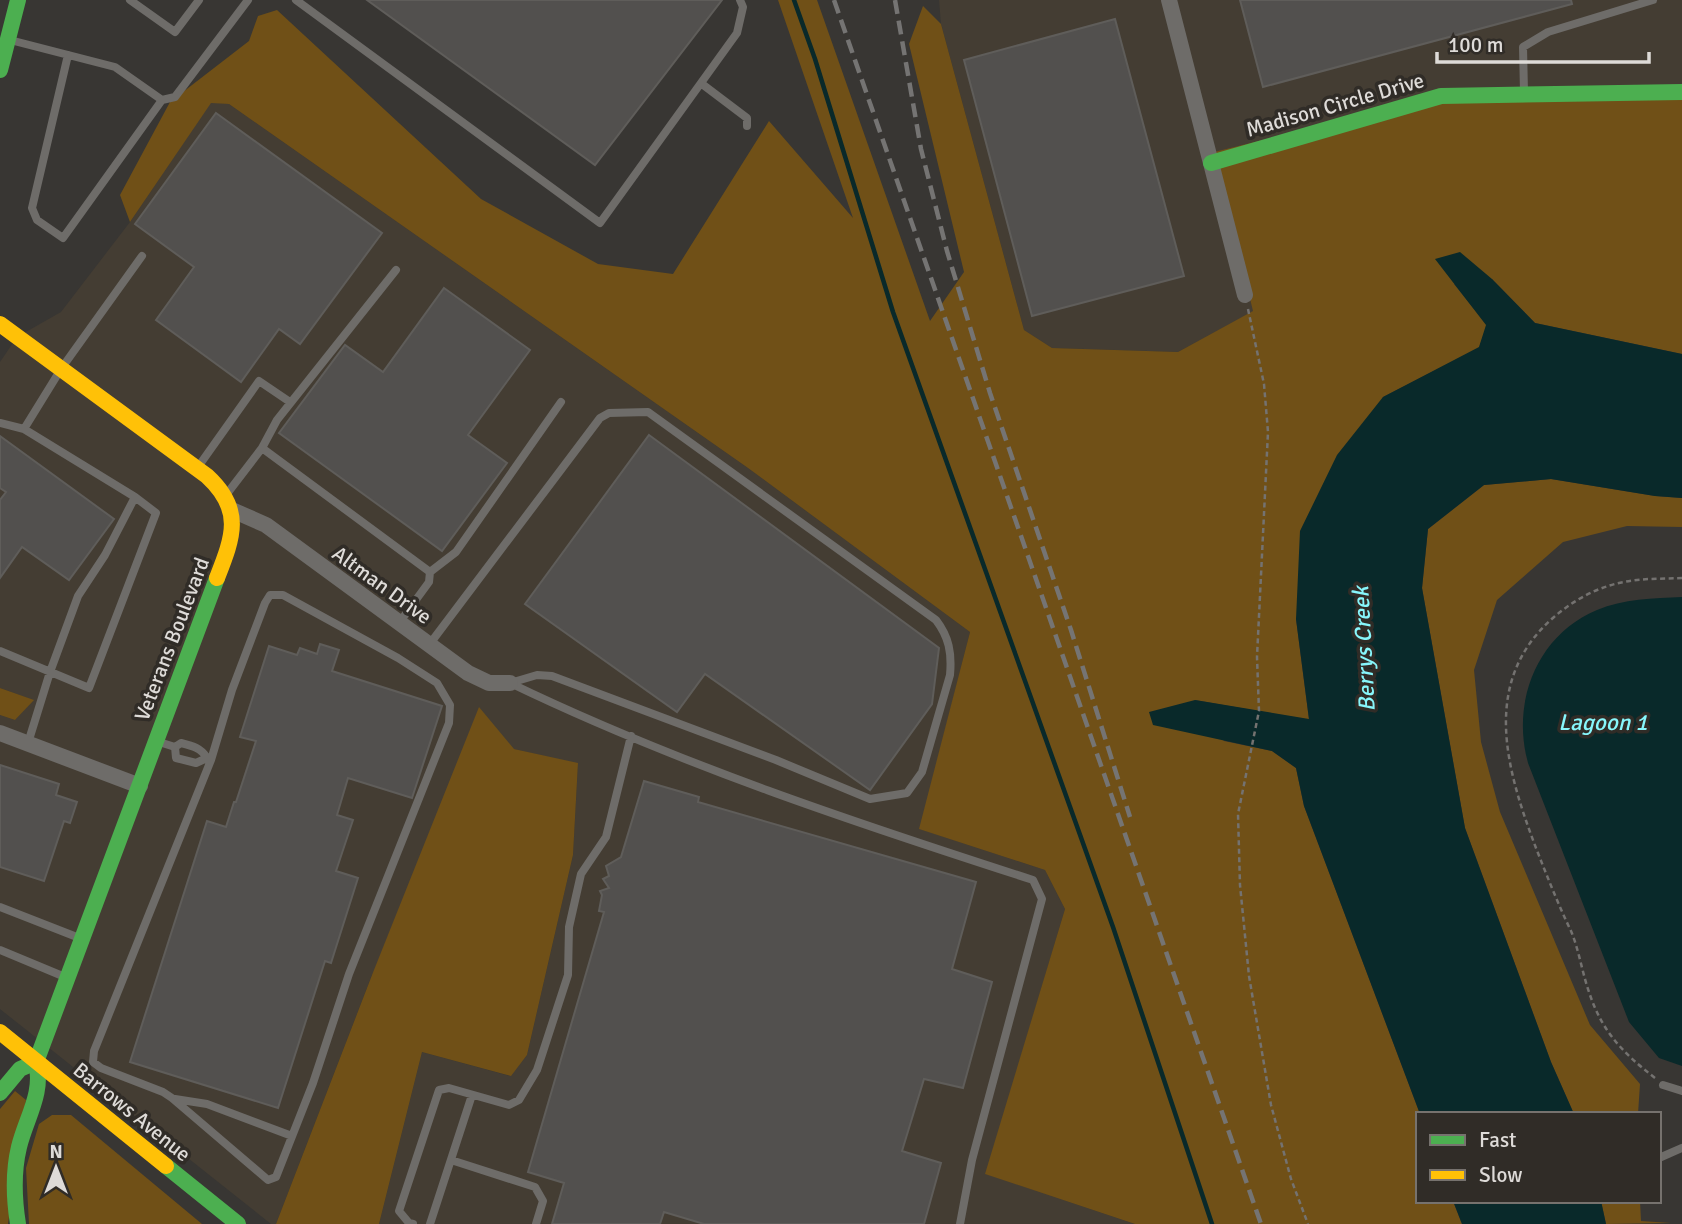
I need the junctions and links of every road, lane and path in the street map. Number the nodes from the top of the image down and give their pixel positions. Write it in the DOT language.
graph roads {
  1 [pos="18,0"];
  2 [pos="130,0"];
  3 [pos="199,0"];
  4 [pos="248,0"];
  5 [pos="296,0"];
  6 [pos="740,0"];
  7 [pos="1170,0"];
  8 [pos="1653,0"];
  9 [pos="4,39"];
  10 [pos="68,55"];
  11 [pos="0,70"];
  12 [pos="702,84"];
  13 [pos="1682,92"];
  14 [pos="1524,95"];
  15 [pos="162,100"];
  16 [pos="747,126"];
  17 [pos="1211,163"];
  18 [pos="142,256"];
  19 [pos="396,270"];
  20 [pos="1245,295"];
  21 [pos="0,324"];
  22 [pos="61,369"];
  23 [pos="290,402"];
  24 [pos="561,402"];
  25 [pos="0,423"];
  26 [pos="24,429"];
  27 [pos="262,448"];
  28 [pos="197,468"];
  29 [pos="135,497"];
  30 [pos="229,503"];
  31 [pos="430,572"];
  32 [pos="1682,578"];
  33 [pos="399,623"];
  34 [pos="429,645"];
  35 [pos="0,651"];
  36 [pos="50,672"];
  37 [pos="510,682"];
  38 [pos="0,733"];
  39 [pos="631,736"];
  40 [pos="156,741"];
  41 [pos="28,744"];
  42 [pos="174,747"];
  43 [pos="209,759"];
  44 [pos="140,786"];
  45 [pos="0,907"];
  46 [pos="82,939"];
  47 [pos="0,950"];
  48 [pos="68,978"];
  49 [pos="0,1032"];
  50 [pos="36,1062"];
  51 [pos="1664,1085"];
  52 [pos="1682,1091"];
  53 [pos="0,1093"];
  54 [pos="472,1095"];
  55 [pos="172,1098"];
  56 [pos="292,1136"];
  57 [pos="1682,1148"];
  58 [pos="1661,1157"];
  59 [pos="451,1160"];
  60 [pos="18,1224"];
  61 [pos="238,1224"];
  62 [pos="413,1224"];
  63 [pos="430,1224"];
  64 [pos="536,1224"];
  65 [pos="960,1224"];
  66 [pos="1308,1224"];
  1 -- 9 [label="main road"];
  2 -- 3 [label="lane"];
  4 -- 15 [label="lane"];
  5 -- 12 [label="lane"];
  6 -- 12 [label="lane"];
  7 -- 17 [label="street"];
  8 -- 14 [label="lane"];
  9 -- 10 [label="lane"];
  9 -- 11 [label="main road"];
  10 -- 15 [label="lane"];
  10 -- 15 [label="lane"];
  12 -- 16 [label="lane"];
  13 -- 14 [label="main road, Madison Circle Drive"];
  14 -- 17 [label="main road, Madison Circle Drive"];
  17 -- 20 [label="street"];
  18 -- 22 [label="lane"];
  19 -- 23 [label="lane"];
  20 -- 66 [label="path"];
  21 -- 22 [label="main road"];
  22 -- 26 [label="lane"];
  22 -- 28 [label="main road"];
  23 -- 27 [label="lane"];
  23 -- 28 [label="lane"];
  24 -- 31 [label="lane"];
  25 -- 26 [label="lane"];
  26 -- 29 [label="lane"];
  27 -- 30 [label="lane"];
  27 -- 31 [label="lane"];
  28 -- 30 [label="main road"];
  29 -- 36 [label="lane"];
  29 -- 36 [label="lane"];
  30 -- 33 [label="street, Altman Drive"];
  30 -- 40 [label="main road, Veterans Boulevard"];
  31 -- 33 [label="lane"];
  32 -- 51 [label="path"];
  33 -- 34 [label="street, Altman Drive"];
  34 -- 37 [label="street, Altman Drive"];
  34 -- 37 [label="lane"];
  35 -- 36 [label="lane"];
  36 -- 41 [label="lane"];
  37 -- 39 [label="lane"];
  38 -- 41 [label="street"];
  39 -- 54 [label="lane"];
  39 -- 65 [label="lane"];
  40 -- 42 [label="lane"];
  40 -- 44 [label="main road, Veterans Boulevard"];
  41 -- 44 [label="street"];
  42 -- 43 [label="lane"];
  42 -- 43 [label="lane"];
  43 -- 55 [label="lane"];
  43 -- 56 [label="lane"];
  44 -- 46 [label="main road, Veterans Boulevard"];
  45 -- 46 [label="lane"];
  46 -- 48 [label="main road, Veterans Boulevard"];
  47 -- 48 [label="lane"];
  48 -- 50 [label="main road, Veterans Boulevard"];
  49 -- 50 [label="main road, Barrows Avenue"];
  50 -- 53 [label="main road"];
  50 -- 60 [label="main road"];
  50 -- 61 [label="main road, Barrows Avenue"];
  51 -- 52 [label="lane"];
  54 -- 59 [label="lane"];
  54 -- 62 [label="lane"];
  55 -- 56 [label="lane"];
  55 -- 56 [label="lane"];
  57 -- 58 [label="lane"];
  59 -- 63 [label="lane"];
  59 -- 64 [label="lane"];
}
